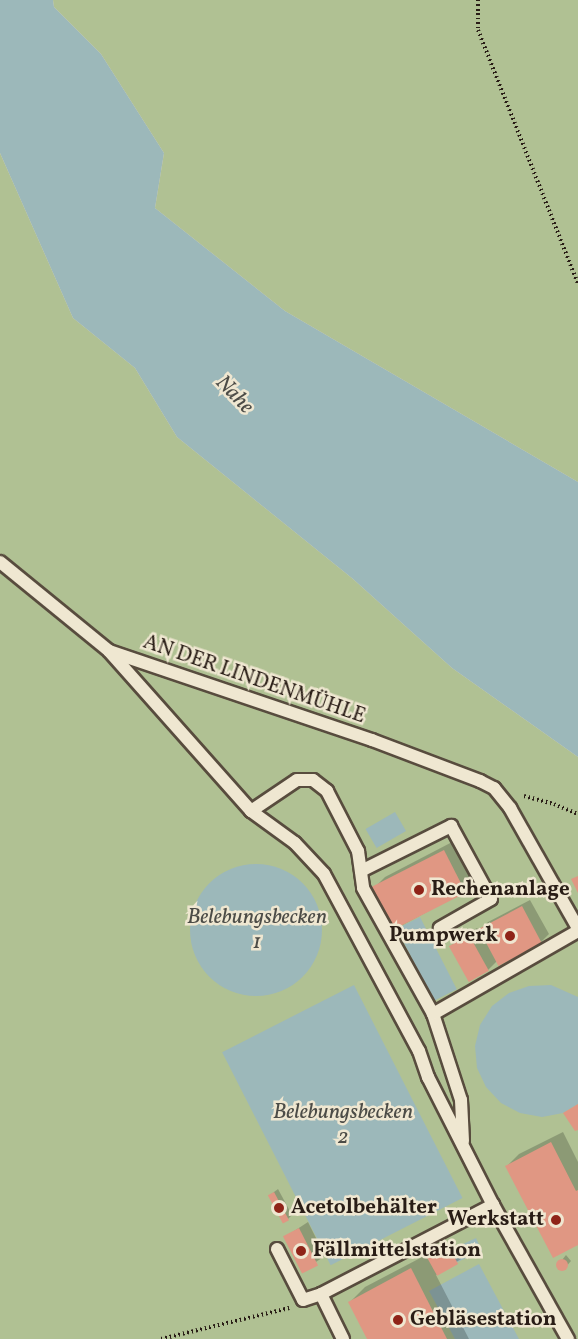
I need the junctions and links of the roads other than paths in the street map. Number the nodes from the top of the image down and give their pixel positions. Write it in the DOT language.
graph roads {
  1 [pos="0,562"];
  2 [pos="109,651"];
  3 [pos="251,811"];
  4 [pos="360,871"];
  5 [pos="440,928"];
  6 [pos="578,929"];
  7 [pos="433,1014"];
  8 [pos="464,1148"];
  9 [pos="493,1205"];
  10 [pos="277,1249"];
  11 [pos="321,1294"];
  12 [pos="344,1339"];
  13 [pos="568,1339"];
  1 -- 2 [label="lane, AN DER LINDENMÜHLE"];
  2 -- 3 [label="lane"];
  2 -- 6 [label="lane, AN DER LINDENMÜHLE"];
  3 -- 4 [label="lane"];
  3 -- 8 [label="lane"];
  4 -- 5 [label="lane"];
  4 -- 7 [label="lane"];
  6 -- 7 [label="lane"];
  7 -- 8 [label="lane"];
  8 -- 9 [label="lane"];
  9 -- 11 [label="lane"];
  9 -- 13 [label="lane"];
  10 -- 11 [label="lane"];
  11 -- 12 [label="lane"];
}
